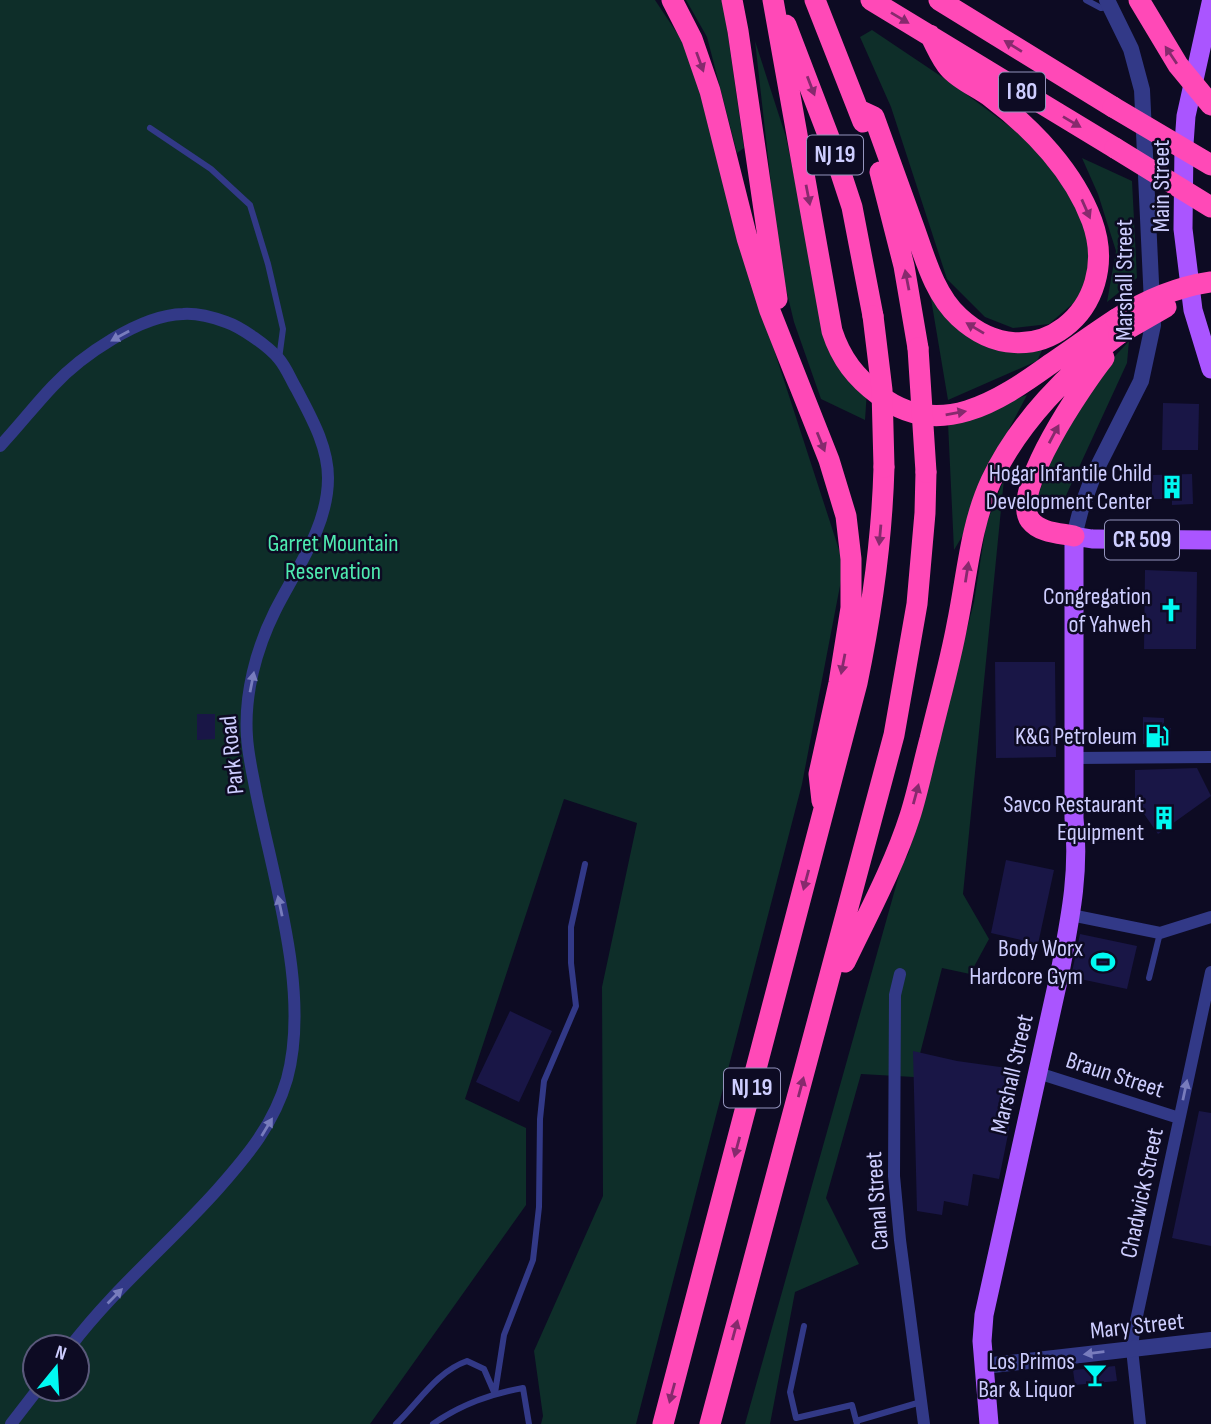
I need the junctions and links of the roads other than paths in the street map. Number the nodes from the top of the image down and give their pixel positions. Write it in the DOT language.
graph roads {
  1 [pos="673,0"];
  2 [pos="732,0"];
  3 [pos="775,0"];
  4 [pos="815,0"];
  5 [pos="871,0"];
  6 [pos="939,0"];
  7 [pos="1086,0"];
  8 [pos="1139,0"];
  9 [pos="1109,3"];
  10 [pos="1211,4"];
  11 [pos="930,36"];
  12 [pos="1206,56"];
  13 [pos="1211,105"];
  14 [pos="859,110"];
  15 [pos="150,128"];
  16 [pos="1211,165"];
  17 [pos="1211,207"];
  18 [pos="1211,282"];
  19 [pos="1211,289"];
  20 [pos="1119,331"];
  21 [pos="1205,332"];
  22 [pos="279,359"];
  23 [pos="1211,369"];
  24 [pos="807,406"];
  25 [pos="0,446"];
  26 [pos="1074,536"];
  27 [pos="1211,540"];
  28 [pos="1211,757"];
  29 [pos="1075,758"];
  30 [pos="824,814"];
  31 [pos="585,864"];
  32 [pos="1071,915"];
  33 [pos="1211,917"];
  34 [pos="1160,933"];
  35 [pos="1211,972"];
  36 [pos="900,974"];
  37 [pos="1149,978"];
  38 [pos="820,1014"];
  39 [pos="1038,1073"];
  40 [pos="1179,1118"];
  41 [pos="804,1326"];
  42 [pos="80,1333"];
  43 [pos="1211,1340"];
  44 [pos="1132,1349"];
  45 [pos="984,1366"];
  46 [pos="495,1393"];
  47 [pos="717,1396"];
  48 [pos="921,1402"];
  49 [pos="28,1403"];
  50 [pos="857,1422"];
  51 [pos="12,1424"];
  52 [pos="396,1424"];
  53 [pos="433,1424"];
  54 [pos="528,1424"];
  55 [pos="663,1424"];
  56 [pos="710,1424"];
  57 [pos="724,1424"];
  58 [pos="924,1424"];
  59 [pos="989,1424"];
  60 [pos="1140,1424"];
  1 -- 24 [label="highway, one-way"];
  2 -- 24 [label="highway"];
  3 -- 20 [label="highway, one-way"];
  3 -- 30 [label="highway, NJ 19, one-way, bridge"];
  4 -- 14 [label="highway, NJ 19"];
  5 -- 11 [label="highway, I 80, one-way"];
  16 -- 6 [label="highway, I 80, one-way, bridge"];
  7 -- 9 [label="lane"];
  13 -- 8 [label="highway, one-way, bridge"];
  9 -- 26 [label="street, Marshall Street"];
  10 -- 12 [label="main road, Main Street"];
  11 -- 14 [label="highway, one-way"];
  11 -- 17 [label="highway, I 80, one-way, bridge"];
  12 -- 21 [label="main road, Main Street"];
  38 -- 14 [label="highway, NJ 19, one-way, bridge"];
  15 -- 22 [label="lane"];
  18 -- 20 [label="highway, bridge"];
  19 -- 20 [label="highway, bridge"];
  26 -- 20 [label="highway, one-way"];
  38 -- 20 [label="highway, one-way"];
  21 -- 23 [label="main road, Main Street"];
  22 -- 25 [label="street, Park Road, one-way"];
  42 -- 22 [label="street, Park Road, one-way"];
  24 -- 30 [label="highway, one-way"];
  26 -- 27 [label="main road, CR 509"];
  26 -- 29 [label="main road, Marshall Street / CR 509"];
  28 -- 29 [label="street"];
  29 -- 32 [label="main road, Marshall Street / CR 509"];
  30 -- 55 [label="highway, NJ 19, one-way"];
  31 -- 46 [label="lane"];
  32 -- 34 [label="street"];
  32 -- 39 [label="main road, Marshall Street / CR 509"];
  33 -- 34 [label="street"];
  34 -- 37 [label="lane"];
  40 -- 35 [label="street, Chadwick Street, one-way"];
  36 -- 48 [label="street, Canal Street"];
  47 -- 38 [label="highway, NJ 19, one-way"];
  39 -- 40 [label="street, Braun Street"];
  39 -- 45 [label="main road, Marshall Street / CR 509"];
  40 -- 44 [label="street, Chadwick Street"];
  41 -- 50 [label="lane"];
  43 -- 44 [label="street, Mary Street"];
  44 -- 45 [label="street, Mary Street, one-way"];
  44 -- 60 [label="street, Chadwick Street"];
  45 -- 59 [label="main road, Marshall Street / CR 509"];
  46 -- 52 [label="lane"];
  46 -- 53 [label="lane"];
  46 -- 54 [label="lane"];
  47 -- 56 [label="highway, NJ 19"];
  47 -- 57 [label="highway"];
  48 -- 50 [label="lane"];
  48 -- 58 [label="street, Canal Street"];
  49 -- 51 [label="street"];
}
